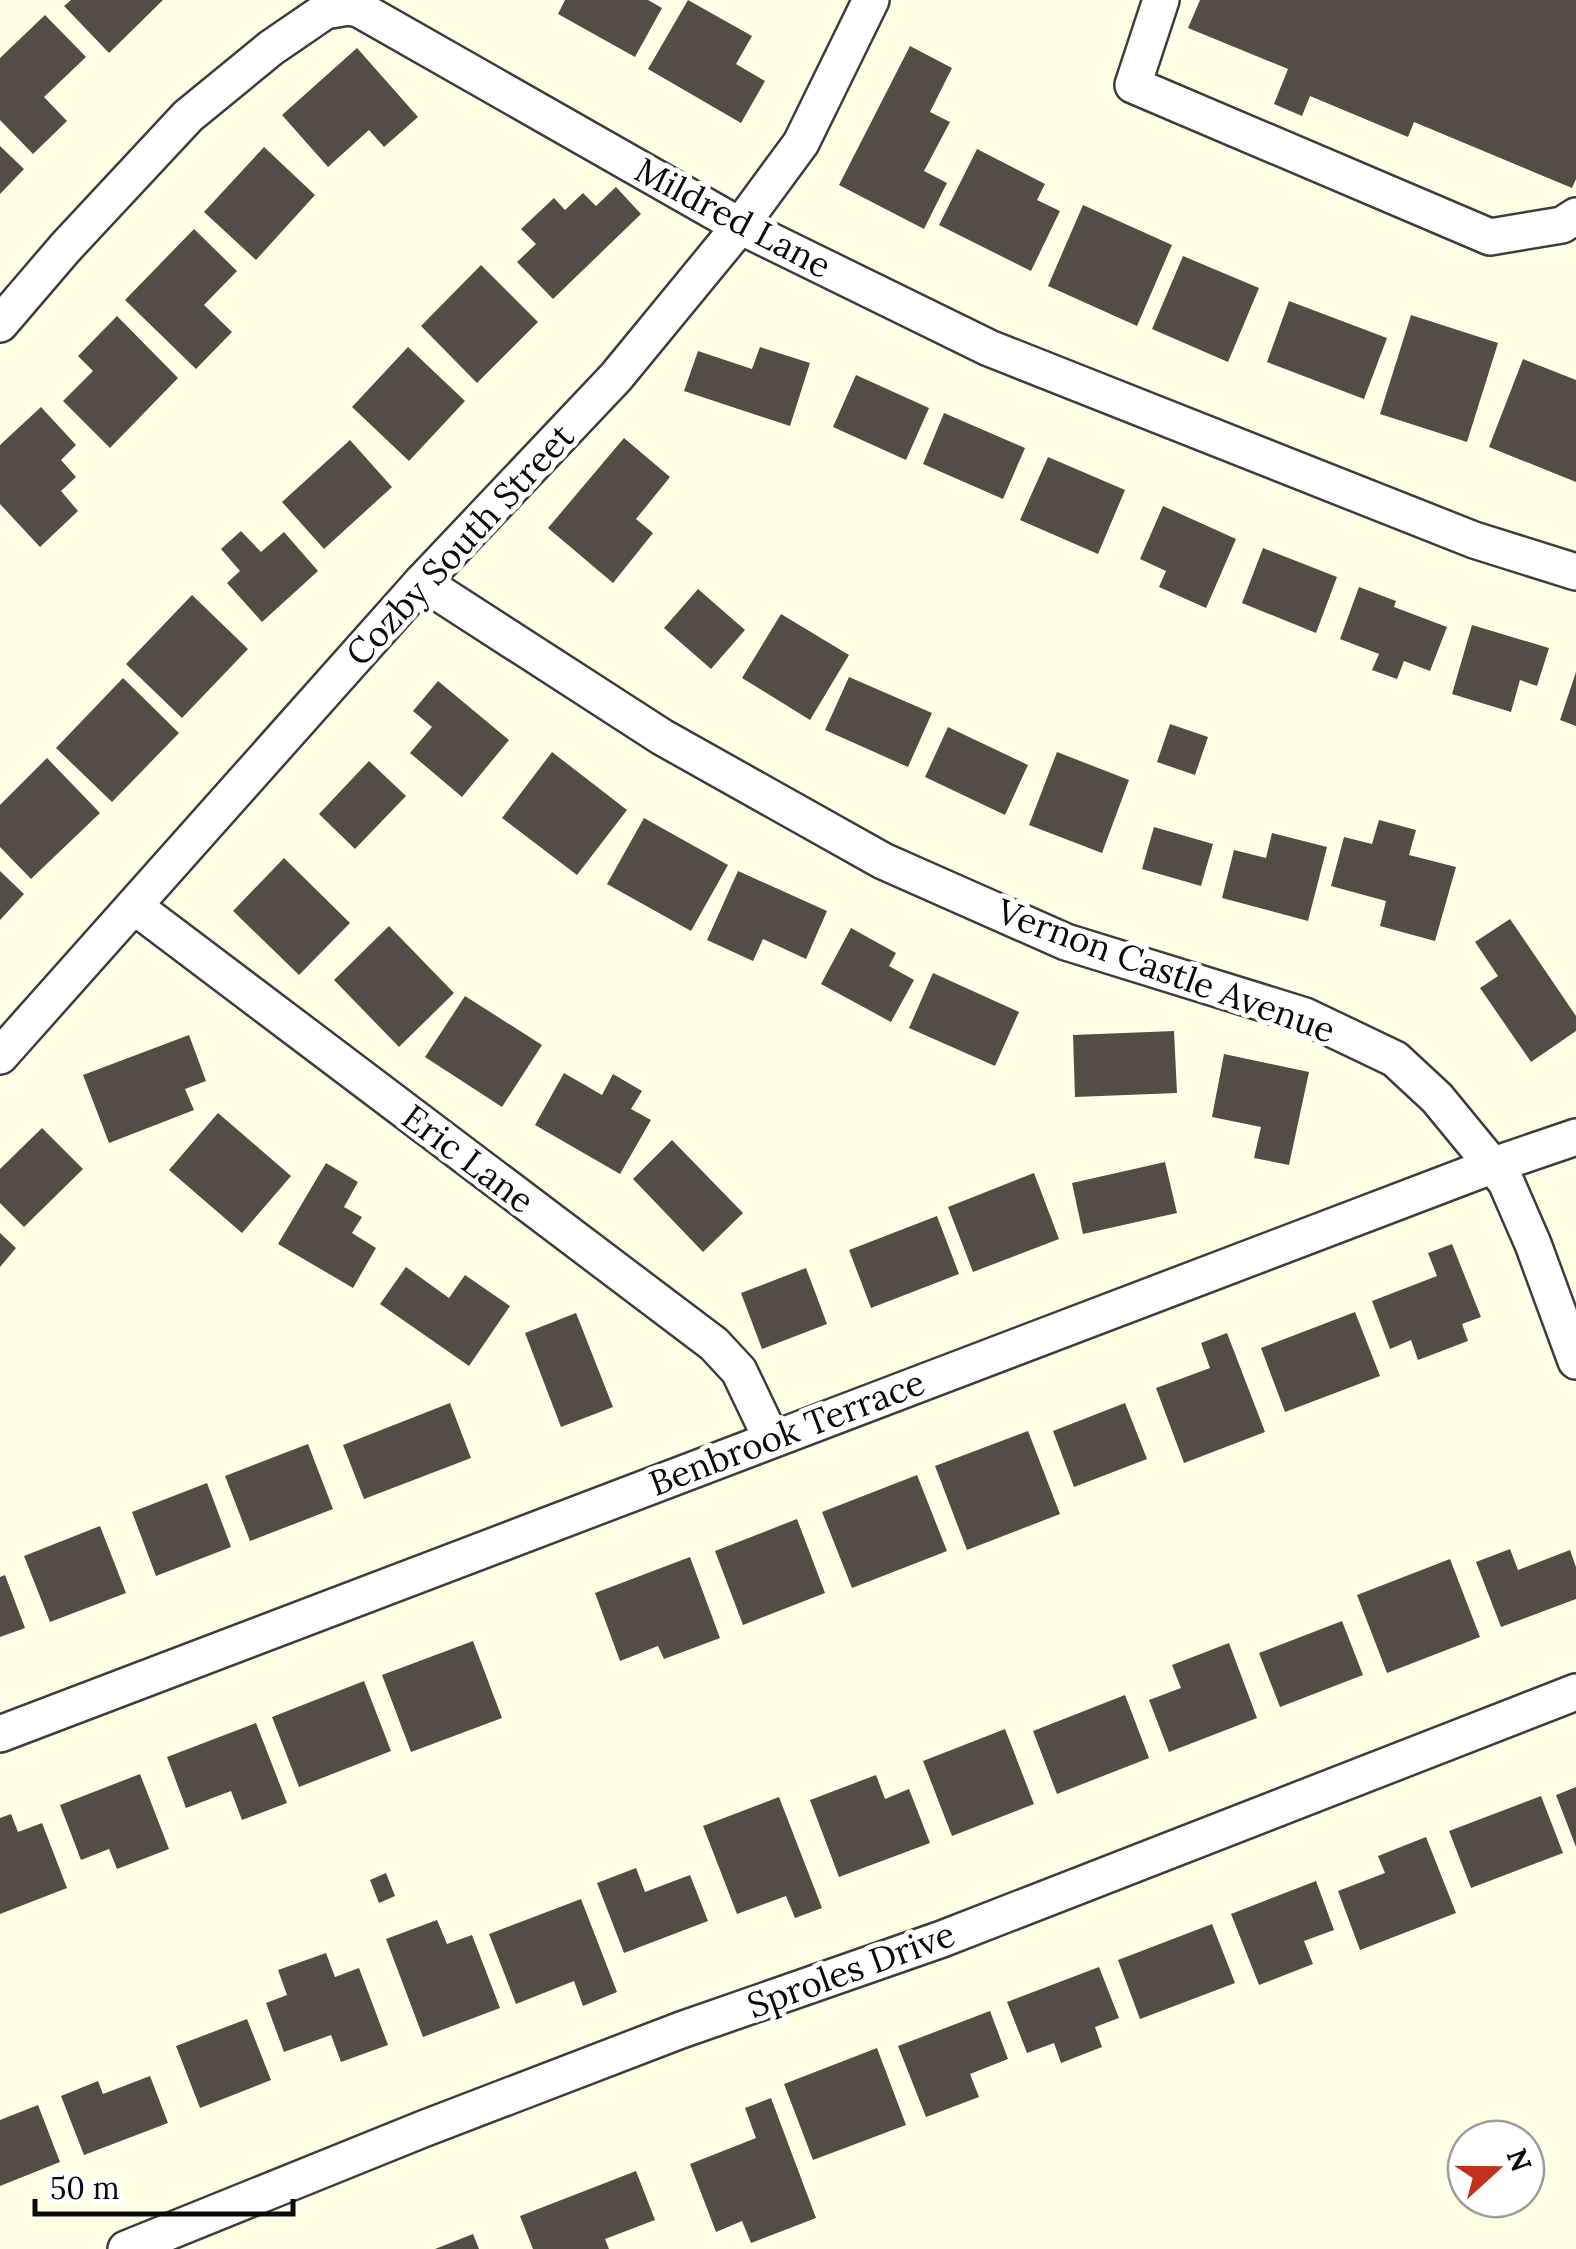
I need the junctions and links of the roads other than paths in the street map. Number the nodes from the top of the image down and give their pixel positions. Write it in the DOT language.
graph roads {
  1 [pos="871,0"];
  2 [pos="1162,0"];
  3 [pos="1576,216"];
  4 [pos="740,226"];
  5 [pos="0,324"];
  6 [pos="1576,572"];
  7 [pos="422,582"];
  8 [pos="134,906"];
  9 [pos="0,1056"];
  10 [pos="1576,1137"];
  11 [pos="1494,1165"];
  12 [pos="1576,1360"];
  13 [pos="771,1438"];
  14 [pos="1576,1692"];
  15 [pos="0,1734"];
  16 [pos="126,2249"];
  1 -- 4 [label="street, Cozby South Street"];
  2 -- 3 [label="street"];
  4 -- 5 [label="street, Mildred Lane"];
  4 -- 6 [label="street, Mildred Lane"];
  4 -- 7 [label="street, Cozby South Street"];
  7 -- 8 [label="street, Cozby South Street"];
  7 -- 11 [label="street, Vernon Castle Avenue"];
  8 -- 9 [label="street, Cozby South Street"];
  8 -- 13 [label="street, Eric Lane"];
  10 -- 11 [label="street, Benbrook Terrace"];
  11 -- 12 [label="street, Vernon Castle Avenue"];
  11 -- 13 [label="street, Benbrook Terrace"];
  13 -- 15 [label="street, Benbrook Terrace"];
  14 -- 16 [label="street, Sproles Drive"];
}
